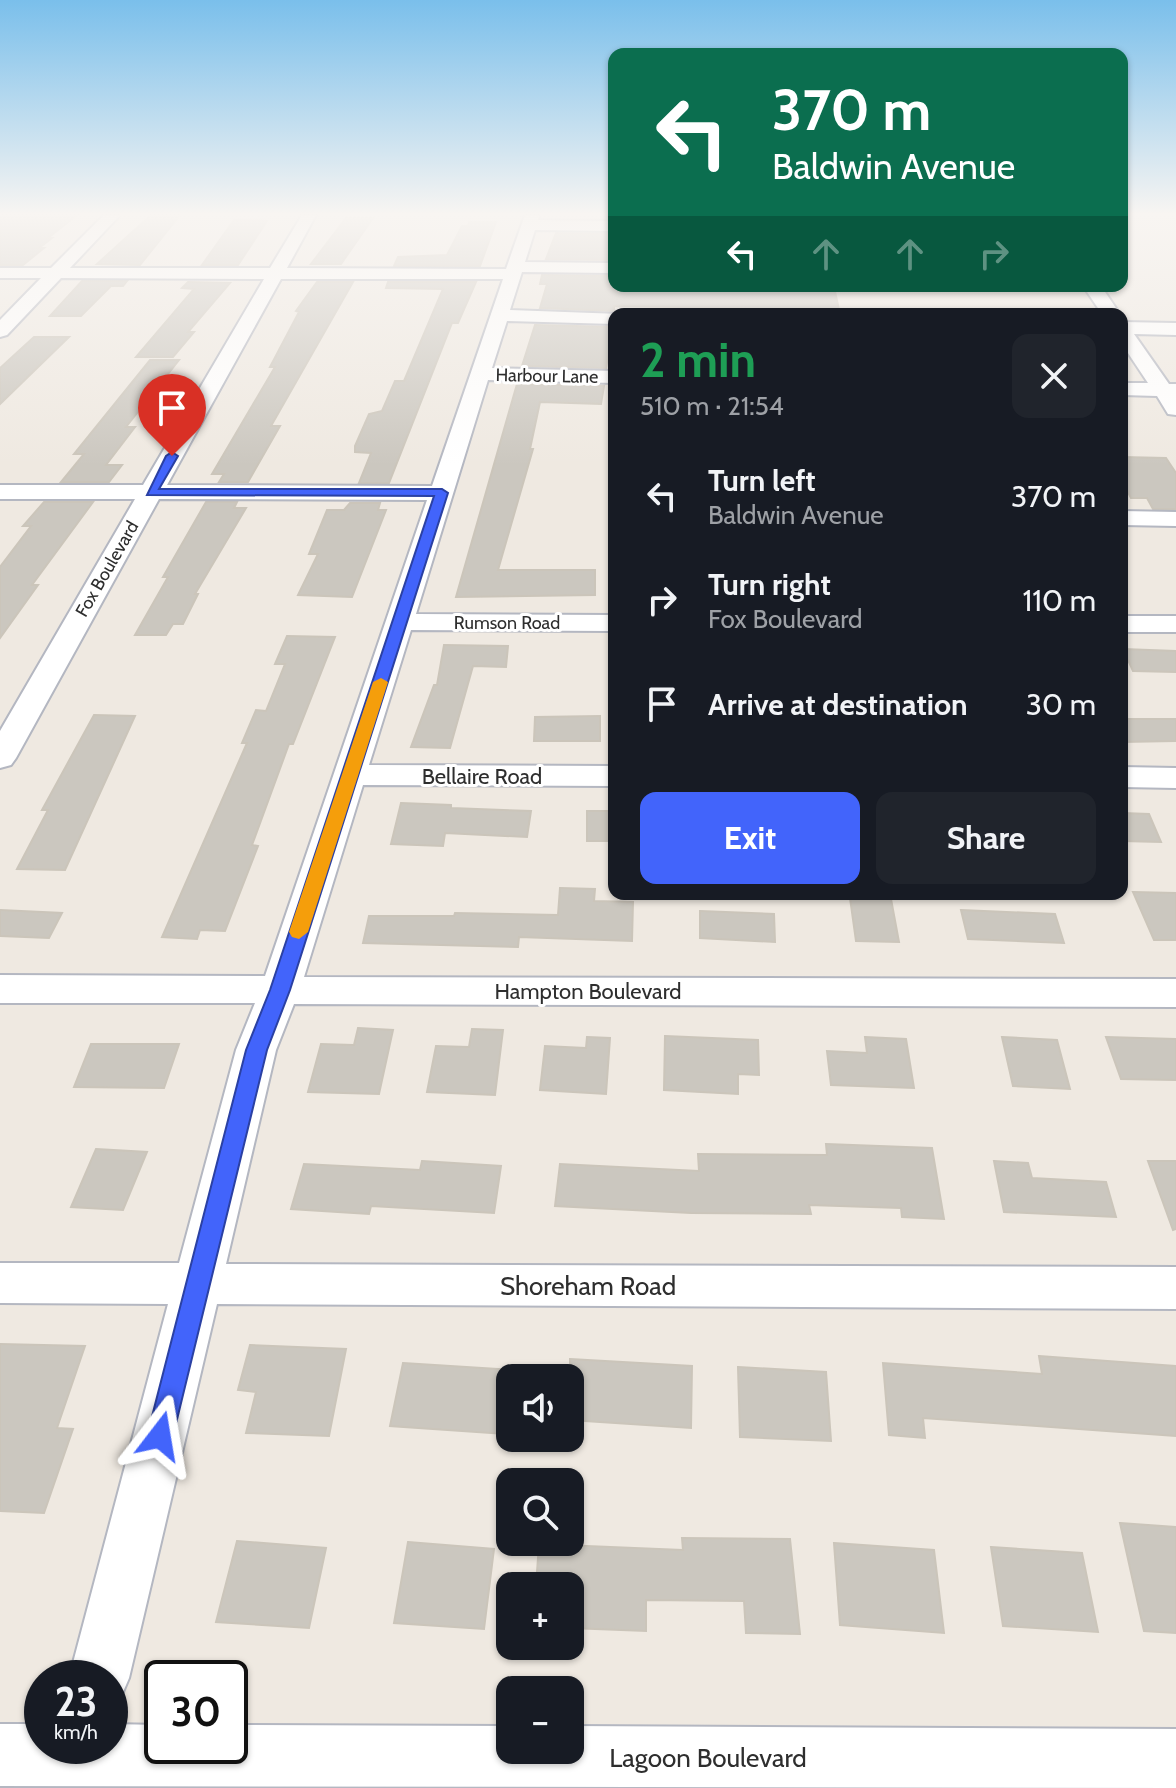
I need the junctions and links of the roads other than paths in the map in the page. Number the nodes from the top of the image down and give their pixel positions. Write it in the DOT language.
graph roads {
  1 [pos="31,298"];
  2 [pos="261,298"];
  3 [pos="505,298"];
  4 [pos="499,315"];
  5 [pos="608,318"];
  6 [pos="1128,329"];
  7 [pos="1176,329"];
  8 [pos="0,331"];
  9 [pos="1128,337"];
  10 [pos="480,374"];
  11 [pos="608,377"];
  12 [pos="1128,389"];
  13 [pos="1169,390"];
  14 [pos="1176,409"];
  15 [pos="0,492"];
  16 [pos="151,492"];
  17 [pos="442,493"];
  18 [pos="1128,518"];
  19 [pos="1176,519"];
  20 [pos="401,622"];
  21 [pos="608,623"];
  22 [pos="1128,624"];
  23 [pos="1176,624"];
  24 [pos="0,758"];
  25 [pos="350,775"];
  26 [pos="608,776"];
  27 [pos="1128,777"];
  28 [pos="1176,778"];
  29 [pos="0,989"];
  30 [pos="280,990"];
  31 [pos="1176,993"];
  32 [pos="0,1283"];
  33 [pos="198,1284"];
  34 [pos="1176,1288"];
  35 [pos="104,1660"];
  36 [pos="0,1755"];
  37 [pos="24,1757"];
  38 [pos="1176,1760"];
  39 [pos="128,1764"];
  40 [pos="907,1773"];
  1 -- 8 [label="street"];
  2 -- 16 [label="street, Fox Boulevard"];
  3 -- 4 [label="street"];
  4 -- 5 [label="street"];
  4 -- 10 [label="street"];
  6 -- 7 [label="street"];
  9 -- 13 [label="street"];
  10 -- 11 [label="street, Harbour Lane"];
  10 -- 17 [label="street"];
  12 -- 13 [label="street"];
  13 -- 14 [label="street"];
  15 -- 16 [label="street"];
  16 -- 17 [label="street"];
  16 -- 24 [label="street, Fox Boulevard"];
  17 -- 20 [label="street"];
  18 -- 19 [label="street"];
  20 -- 21 [label="street, Rumson Road"];
  20 -- 25 [label="street"];
  22 -- 23 [label="street"];
  25 -- 26 [label="street, Bellaire Road"];
  25 -- 30 [label="street"];
  27 -- 28 [label="street"];
  29 -- 30 [label="street, Hampton Boulevard"];
  30 -- 31 [label="street, Hampton Boulevard"];
  30 -- 33 [label="street"];
  32 -- 33 [label="street, Shoreham Road"];
  33 -- 34 [label="street, Shoreham Road"];
  33 -- 35 [label="street"];
  36 -- 37 [label="street, Lagoon Boulevard"];
  38 -- 40 [label="street, Lagoon Boulevard"];
  39 -- 40 [label="street, Lagoon Boulevard"];
}
